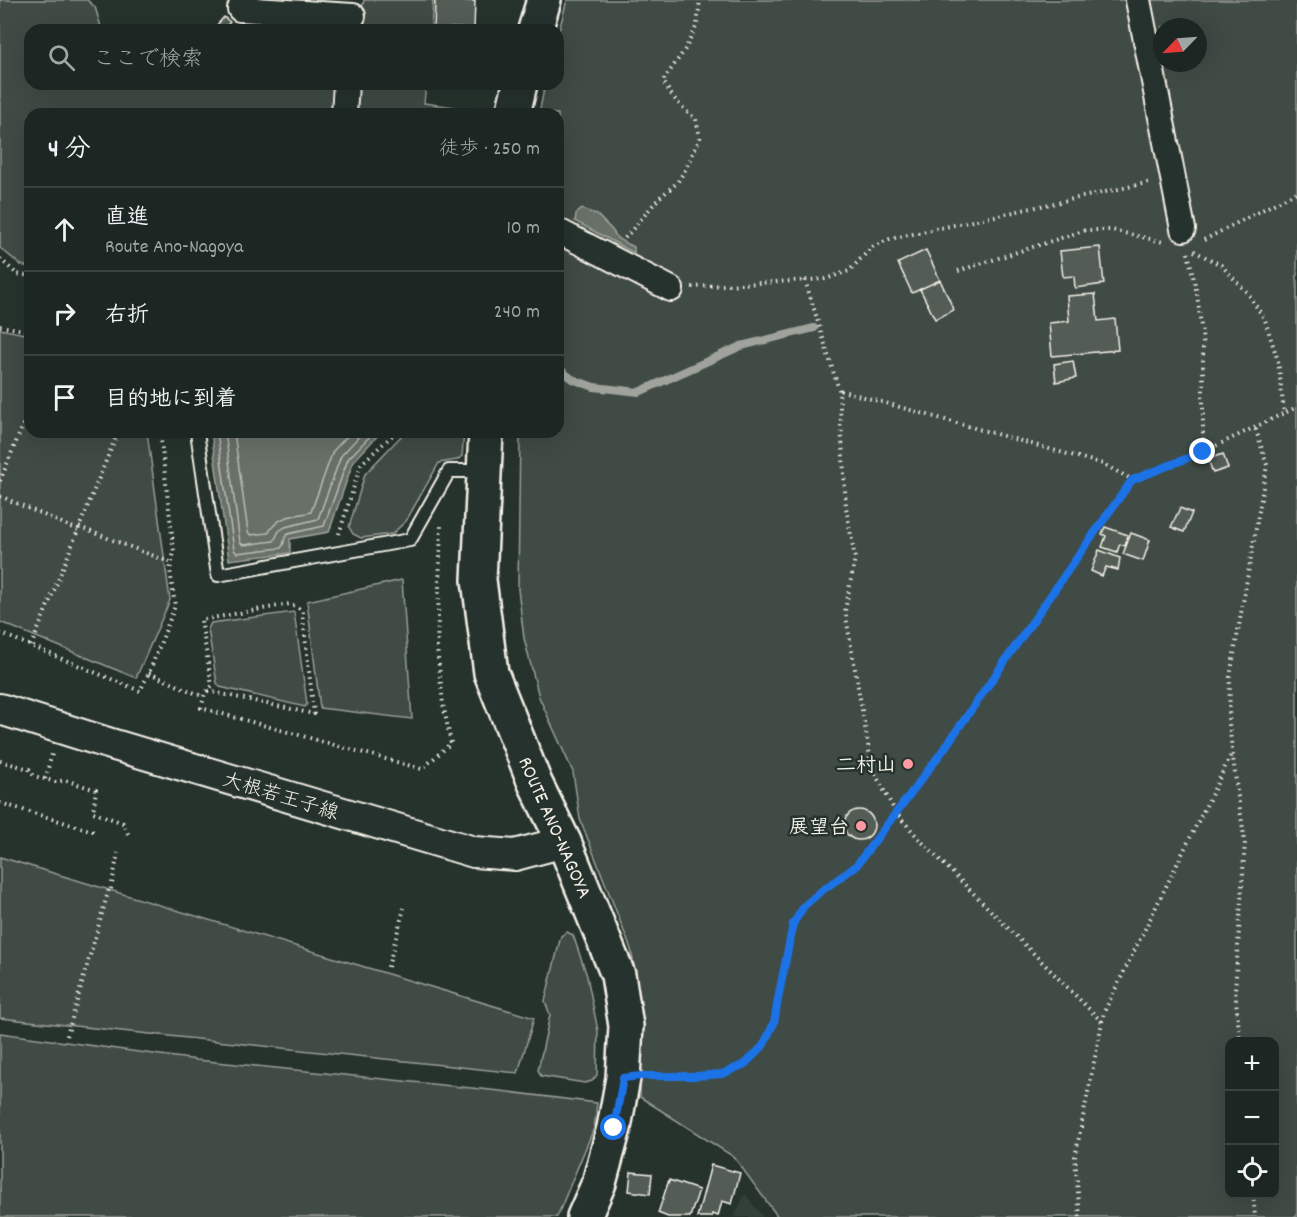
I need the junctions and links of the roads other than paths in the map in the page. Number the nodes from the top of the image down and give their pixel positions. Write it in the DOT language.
graph roads {
  1 [pos="243,0"];
  2 [pos="544,0"];
  3 [pos="1138,0"];
  4 [pos="353,15"];
  5 [pos="537,24"];
  6 [pos="346,90"];
  7 [pos="519,90"];
  8 [pos="344,108"];
  9 [pos="514,108"];
  10 [pos="564,234"];
  11 [pos="1185,239"];
  12 [pos="671,289"];
  13 [pos="198,438"];
  14 [pos="486,438"];
  15 [pos="484,471"];
  16 [pos="0,709"];
  17 [pos="564,842"];
  18 [pos="584,1217"];
  1 -- 4 [label="street"];
  2 -- 5 [label="main road"];
  3 -- 11 [label="street"];
  6 -- 8 [label="street"];
  7 -- 9 [label="main road"];
  10 -- 12 [label="street"];
  13 -- 15 [label="lane"];
  14 -- 15 [label="main road, ROUTE ANO-NAGOYA"];
  15 -- 17 [label="main road, ROUTE ANO-NAGOYA"];
  16 -- 17 [label="street, 大根若王子線"];
  17 -- 18 [label="main road, ROUTE ANO-NAGOYA"];
}
